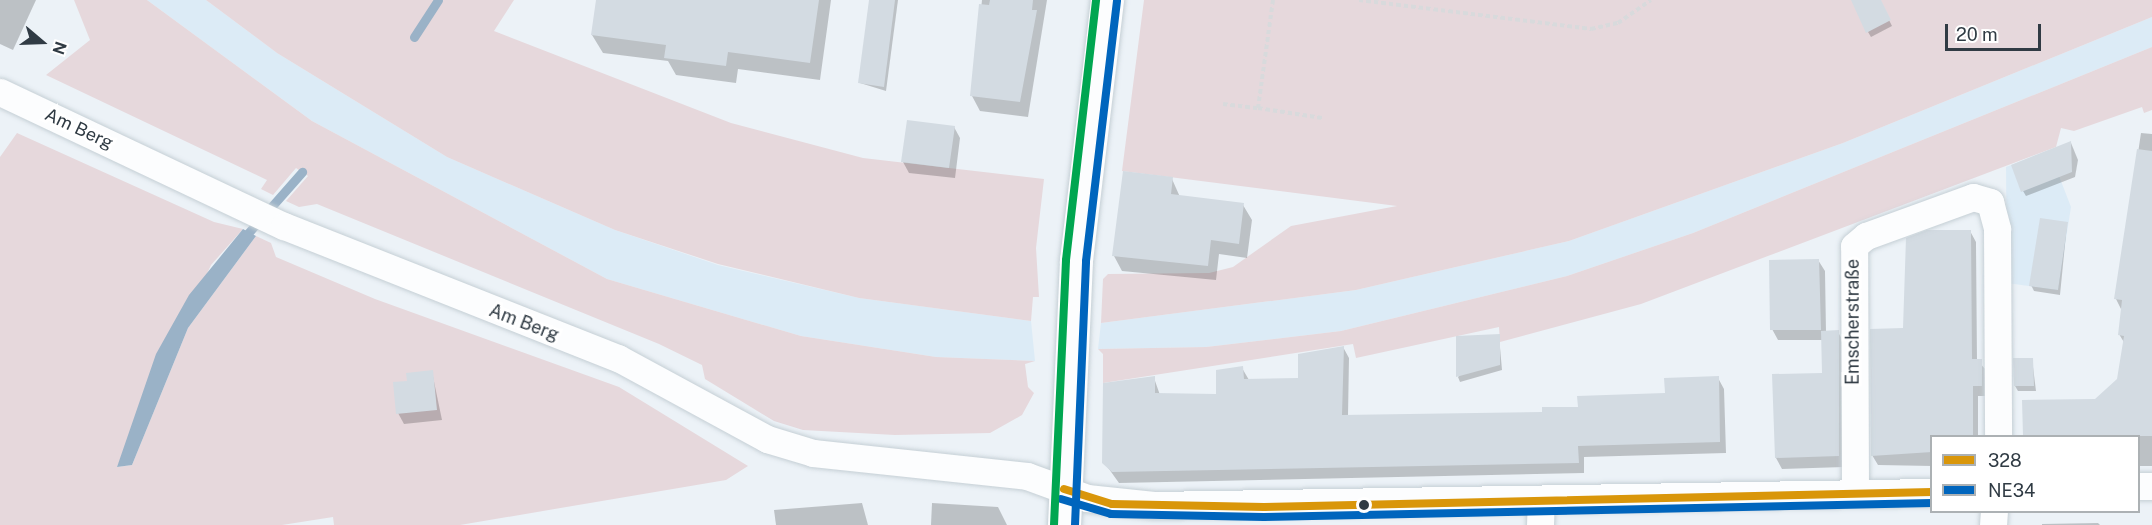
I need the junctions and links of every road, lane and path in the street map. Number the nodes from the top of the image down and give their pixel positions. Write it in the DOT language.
graph roads {
  1 [pos="1107,0"];
  2 [pos="1273,0"];
  3 [pos="1359,0"];
  4 [pos="1651,0"];
  5 [pos="0,92"];
  6 [pos="1223,104"];
  7 [pos="1258,108"];
  8 [pos="1323,118"];
  9 [pos="1998,435"];
  10 [pos="1064,489"];
  11 [pos="1930,492"];
  12 [pos="1855,493"];
  13 [pos="1541,513"];
  14 [pos="1064,525"];
  1 -- 10 [label="street"];
  2 -- 7 [label="path"];
  3 -- 4 [label="path"];
  5 -- 10 [label="street, Am Berg"];
  6 -- 7 [label="path"];
  7 -- 8 [label="path"];
  9 -- 12 [label="street, Emscherstraße"];
  10 -- 13 [label="street"];
  10 -- 14 [label="street"];
  11 -- 12 [label="street"];
  12 -- 13 [label="street"];
}
